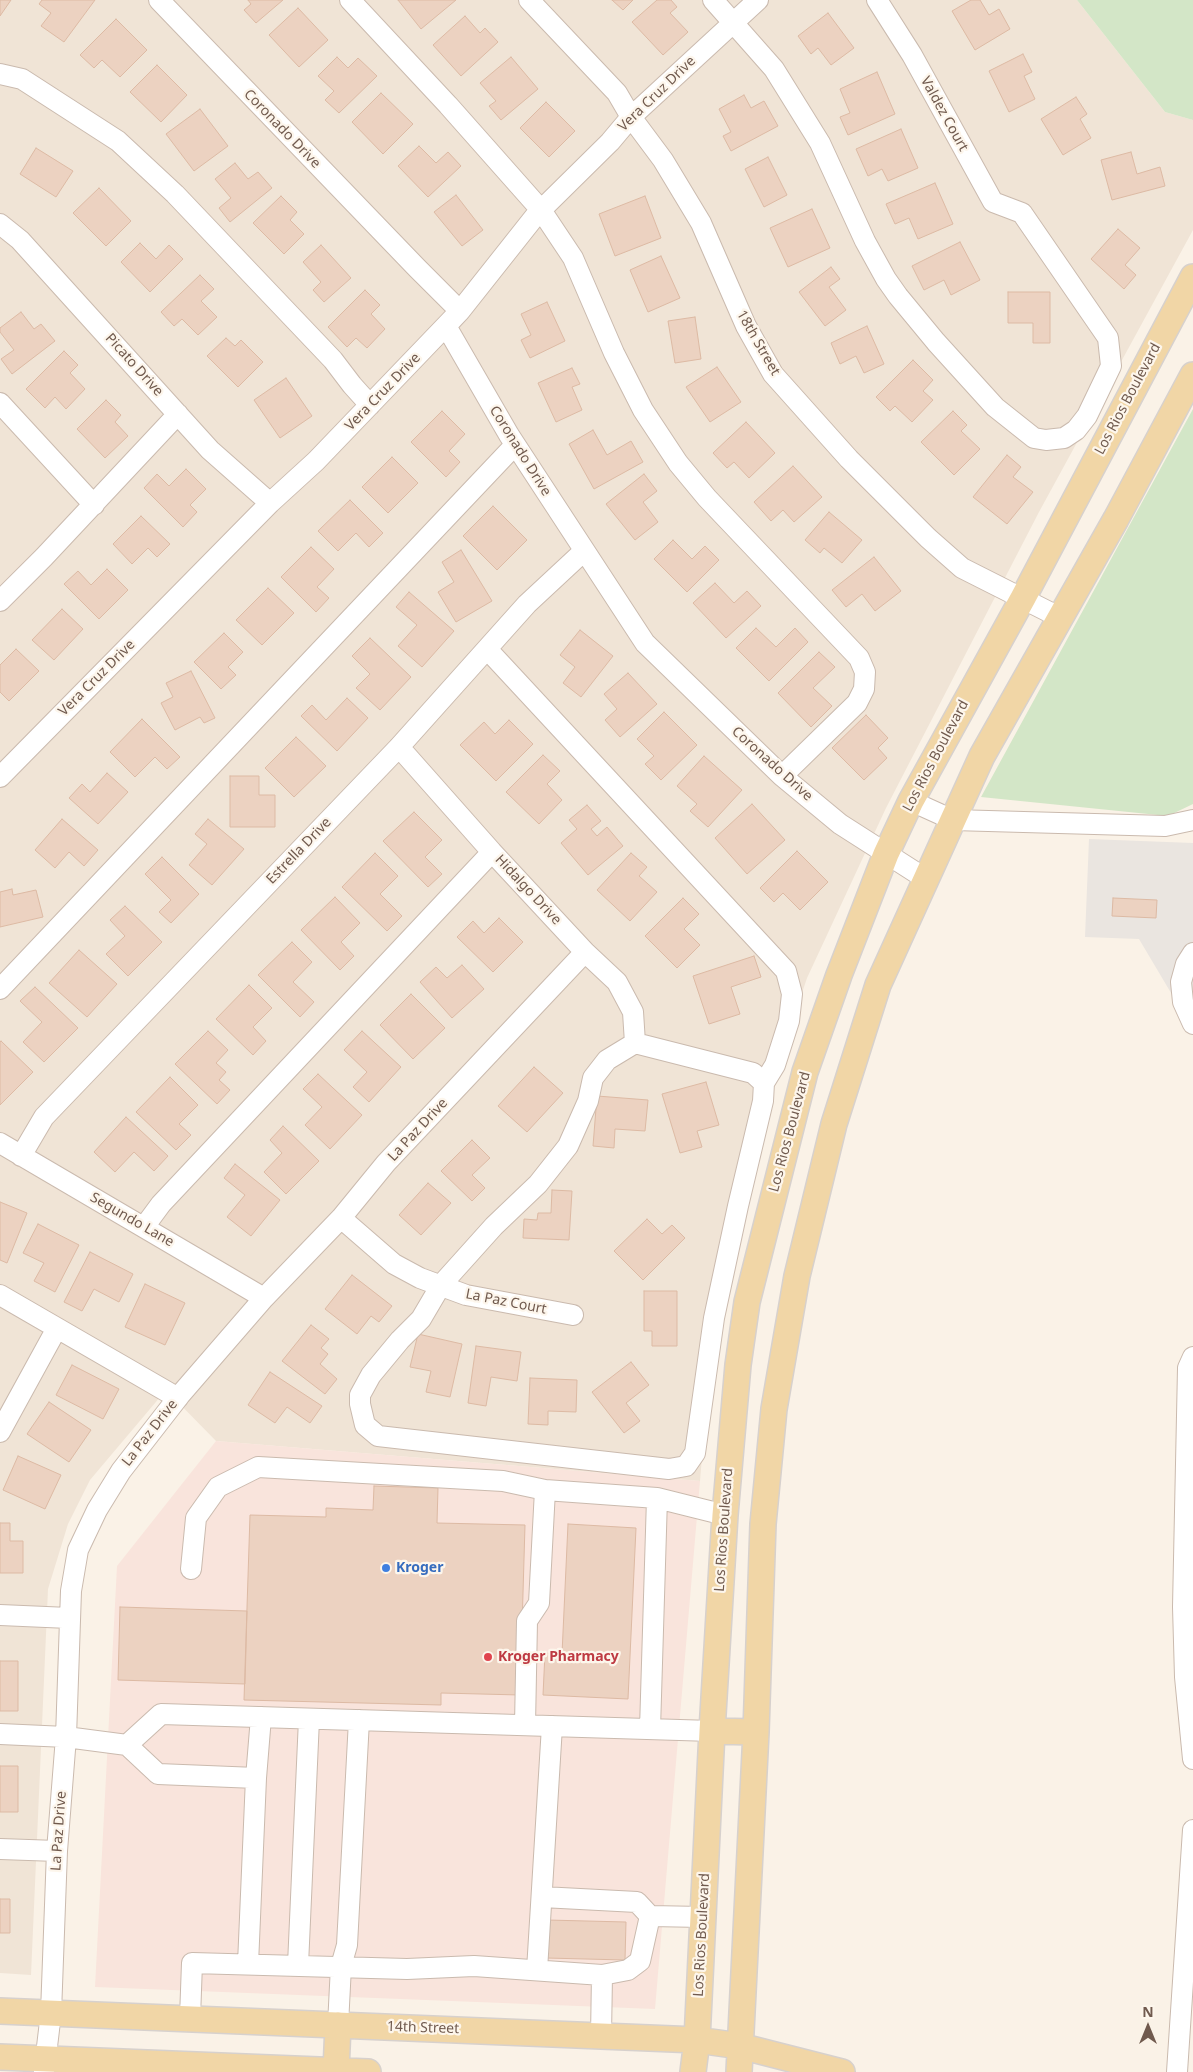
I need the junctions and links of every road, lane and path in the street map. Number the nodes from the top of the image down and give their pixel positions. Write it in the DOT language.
graph roads {
  1 [pos="159,0"];
  2 [pos="350,0"];
  3 [pos="529,0"];
  4 [pos="714,0"];
  5 [pos="758,0"];
  6 [pos="877,0"];
  7 [pos="734,23"];
  8 [pos="0,74"];
  9 [pos="631,117"];
  10 [pos="541,210"];
  11 [pos="0,224"];
  12 [pos="1193,277"];
  13 [pos="460,311"];
  14 [pos="1193,375"];
  15 [pos="0,403"];
  16 [pos="370,405"];
  17 [pos="178,414"];
  18 [pos="515,445"];
  19 [pos="270,503"];
  20 [pos="94,505"];
  21 [pos="584,550"];
  22 [pos="1023,598"];
  23 [pos="0,601"];
  24 [pos="1061,618"];
  25 [pos="487,649"];
  26 [pos="399,747"];
  27 [pos="782,776"];
  28 [pos="0,777"];
  29 [pos="911,801"];
  30 [pos="953,820"];
  31 [pos="1193,820"];
  32 [pos="492,852"];
  33 [pos="886,854"];
  34 [pos="926,879"];
  35 [pos="585,952"];
  36 [pos="1193,953"];
  37 [pos="0,989"];
  38 [pos="1193,1024"];
  39 [pos="635,1042"];
  40 [pos="764,1083"];
  41 [pos="0,1143"];
  42 [pos="21,1156"];
  43 [pos="341,1218"];
  44 [pos="144,1227"];
  45 [pos="441,1286"];
  46 [pos="0,1295"];
  47 [pos="264,1298"];
  48 [pos="573,1314"];
  49 [pos="57,1328"];
  50 [pos="1193,1357"];
  51 [pos="178,1398"];
  52 [pos="0,1432"];
  53 [pos="545,1490"];
  54 [pos="658,1498"];
  55 [pos="725,1515"];
  56 [pos="763,1524"];
  57 [pos="191,1569"];
  58 [pos="0,1615"];
  59 [pos="69,1618"];
  60 [pos="260,1718"];
  61 [pos="309,1719"];
  62 [pos="359,1720"];
  63 [pos="524,1725"];
  64 [pos="552,1726"];
  65 [pos="650,1730"];
  66 [pos="712,1731"];
  67 [pos="756,1732"];
  68 [pos="0,1734"];
  69 [pos="66,1737"];
  70 [pos="126,1745"];
  71 [pos="1193,1759"];
  72 [pos="256,1778"];
  73 [pos="1193,1830"];
  74 [pos="0,1849"];
  75 [pos="57,1851"];
  76 [pos="542,1897"];
  77 [pos="650,1916"];
  78 [pos="703,1917"];
  79 [pos="248,1964"];
  80 [pos="298,1965"];
  81 [pos="341,1966"];
  82 [pos="537,1970"];
  83 [pos="602,1975"];
  84 [pos="0,2011"];
  85 [pos="51,2013"];
  86 [pos="190,2018"];
  87 [pos="338,2024"];
  88 [pos="601,2036"];
  89 [pos="697,2040"];
  90 [pos="740,2046"];
  91 [pos="0,2057"];
  92 [pos="45,2066"];
  93 [pos="336,2071"];
  94 [pos="368,2072"];
  95 [pos="693,2072"];
  96 [pos="739,2072"];
  97 [pos="842,2072"];
  98 [pos="1177,2072"];
  1 -- 13 [label="street, Coronado Drive"];
  2 -- 10 [label="street"];
  3 -- 9 [label="street, 18th Street"];
  4 -- 7 [label="street"];
  5 -- 7 [label="street, Vera Cruz Drive"];
  6 -- 7 [label="street, Valdez Court"];
  7 -- 9 [label="street, Vera Cruz Drive"];
  8 -- 16 [label="street"];
  9 -- 10 [label="street, Vera Cruz Drive"];
  9 -- 22 [label="street, 18th Street"];
  10 -- 13 [label="street, Vera Cruz Drive"];
  10 -- 27 [label="street"];
  11 -- 17 [label="street, Picato Drive"];
  12 -- 22 [label="main road, Los Rios Boulevard"];
  13 -- 16 [label="street, Vera Cruz Drive"];
  13 -- 18 [label="street, Coronado Drive"];
  14 -- 24 [label="main road"];
  15 -- 20 [label="street"];
  16 -- 19 [label="street, Vera Cruz Drive"];
  17 -- 19 [label="street, Picato Drive"];
  17 -- 20 [label="street"];
  18 -- 21 [label="street, Coronado Drive"];
  18 -- 37 [label="street"];
  19 -- 28 [label="street, Vera Cruz Drive"];
  20 -- 23 [label="street"];
  21 -- 25 [label="street, Estrella Drive"];
  21 -- 27 [label="street, Coronado Drive"];
  22 -- 24 [label="street, 18th Street"];
  22 -- 29 [label="main road, Los Rios Boulevard"];
  24 -- 30 [label="main road"];
  25 -- 26 [label="street, Estrella Drive"];
  25 -- 40 [label="street"];
  26 -- 32 [label="street, Hidalgo Drive"];
  26 -- 42 [label="street, Estrella Drive"];
  27 -- 33 [label="street, Coronado Drive"];
  29 -- 30 [label="street"];
  29 -- 33 [label="main road, Los Rios Boulevard"];
  30 -- 31 [label="street"];
  30 -- 34 [label="main road"];
  32 -- 35 [label="street, Hidalgo Drive"];
  32 -- 44 [label="street"];
  33 -- 34 [label="street, Coronado Drive"];
  33 -- 55 [label="main road, Los Rios Boulevard"];
  34 -- 56 [label="main road"];
  35 -- 39 [label="street, Hidalgo Drive"];
  35 -- 43 [label="street, La Paz Drive"];
  36 -- 38 [label="street"];
  39 -- 40 [label="street"];
  39 -- 45 [label="street"];
  40 -- 45 [label="street"];
  41 -- 42 [label="street, Segundo Lane"];
  42 -- 44 [label="street, Segundo Lane"];
  43 -- 45 [label="street, La Paz Court"];
  43 -- 47 [label="street, La Paz Drive"];
  44 -- 47 [label="street, Segundo Lane"];
  45 -- 48 [label="street, La Paz Court"];
  46 -- 49 [label="street"];
  47 -- 51 [label="street, La Paz Drive"];
  49 -- 51 [label="street"];
  49 -- 52 [label="street"];
  50 -- 71 [label="street"];
  51 -- 59 [label="street, La Paz Drive"];
  53 -- 54 [label="street"];
  53 -- 57 [label="street"];
  53 -- 63 [label="street"];
  54 -- 55 [label="street"];
  54 -- 65 [label="street"];
  55 -- 56 [label="main road"];
  55 -- 66 [label="main road, Los Rios Boulevard"];
  56 -- 67 [label="main road"];
  58 -- 59 [label="street"];
  59 -- 69 [label="street, La Paz Drive"];
  60 -- 61 [label="street"];
  60 -- 70 [label="street"];
  60 -- 72 [label="street"];
  61 -- 62 [label="street"];
  61 -- 80 [label="street"];
  62 -- 63 [label="street"];
  62 -- 81 [label="street"];
  63 -- 64 [label="street"];
  64 -- 65 [label="street"];
  64 -- 76 [label="street"];
  65 -- 66 [label="street"];
  66 -- 67 [label="main road"];
  66 -- 78 [label="main road, Los Rios Boulevard"];
  67 -- 90 [label="main road"];
  68 -- 69 [label="street"];
  69 -- 70 [label="street"];
  69 -- 75 [label="street, La Paz Drive"];
  70 -- 72 [label="street"];
  72 -- 79 [label="street"];
  73 -- 98 [label="street"];
  74 -- 75 [label="street"];
  75 -- 85 [label="street, La Paz Drive"];
  76 -- 77 [label="street"];
  76 -- 82 [label="street"];
  77 -- 78 [label="street"];
  77 -- 83 [label="street"];
  78 -- 89 [label="main road, Los Rios Boulevard"];
  79 -- 80 [label="street"];
  79 -- 86 [label="street"];
  80 -- 81 [label="street"];
  81 -- 82 [label="street"];
  81 -- 87 [label="street"];
  82 -- 83 [label="street"];
  83 -- 88 [label="street"];
  84 -- 85 [label="main road, 14th Street"];
  85 -- 86 [label="main road, 14th Street"];
  85 -- 92 [label="street, La Paz Drive"];
  86 -- 87 [label="main road, 14th Street"];
  87 -- 88 [label="main road, 14th Street"];
  87 -- 93 [label="main road"];
  88 -- 89 [label="main road, 14th Street"];
  89 -- 90 [label="main road, 14th Street"];
  89 -- 95 [label="main road, Los Rios Boulevard"];
  90 -- 96 [label="main road"];
  90 -- 97 [label="main road, 14th Street"];
  91 -- 92 [label="main road"];
  92 -- 93 [label="main road"];
  93 -- 94 [label="main road"];
}
